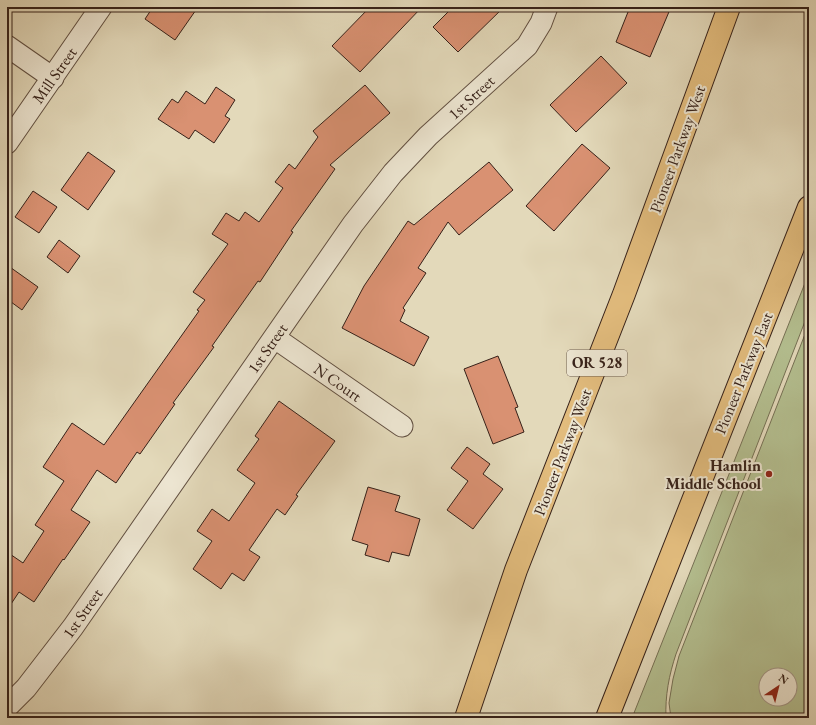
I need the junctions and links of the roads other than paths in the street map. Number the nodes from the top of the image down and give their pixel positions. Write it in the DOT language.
graph roads {
  1 [pos="101,7"];
  2 [pos="547,7"];
  3 [pos="729,7"];
  4 [pos="7,46"];
  5 [pos="53,78"];
  6 [pos="7,143"];
  7 [pos="809,207"];
  8 [pos="275,338"];
  9 [pos="402,426"];
  10 [pos="7,707"];
  11 [pos="466,718"];
  12 [pos="607,718"];
  1 -- 5 [label="street, Mill Street"];
  2 -- 8 [label="street, 1st Street"];
  3 -- 11 [label="main road, Pioneer Parkway West / OR 528"];
  4 -- 5 [label="street"];
  5 -- 6 [label="street, Mill Street"];
  7 -- 12 [label="main road, Pioneer Parkway East"];
  8 -- 9 [label="street, N Court"];
  8 -- 10 [label="street, 1st Street"];
}
